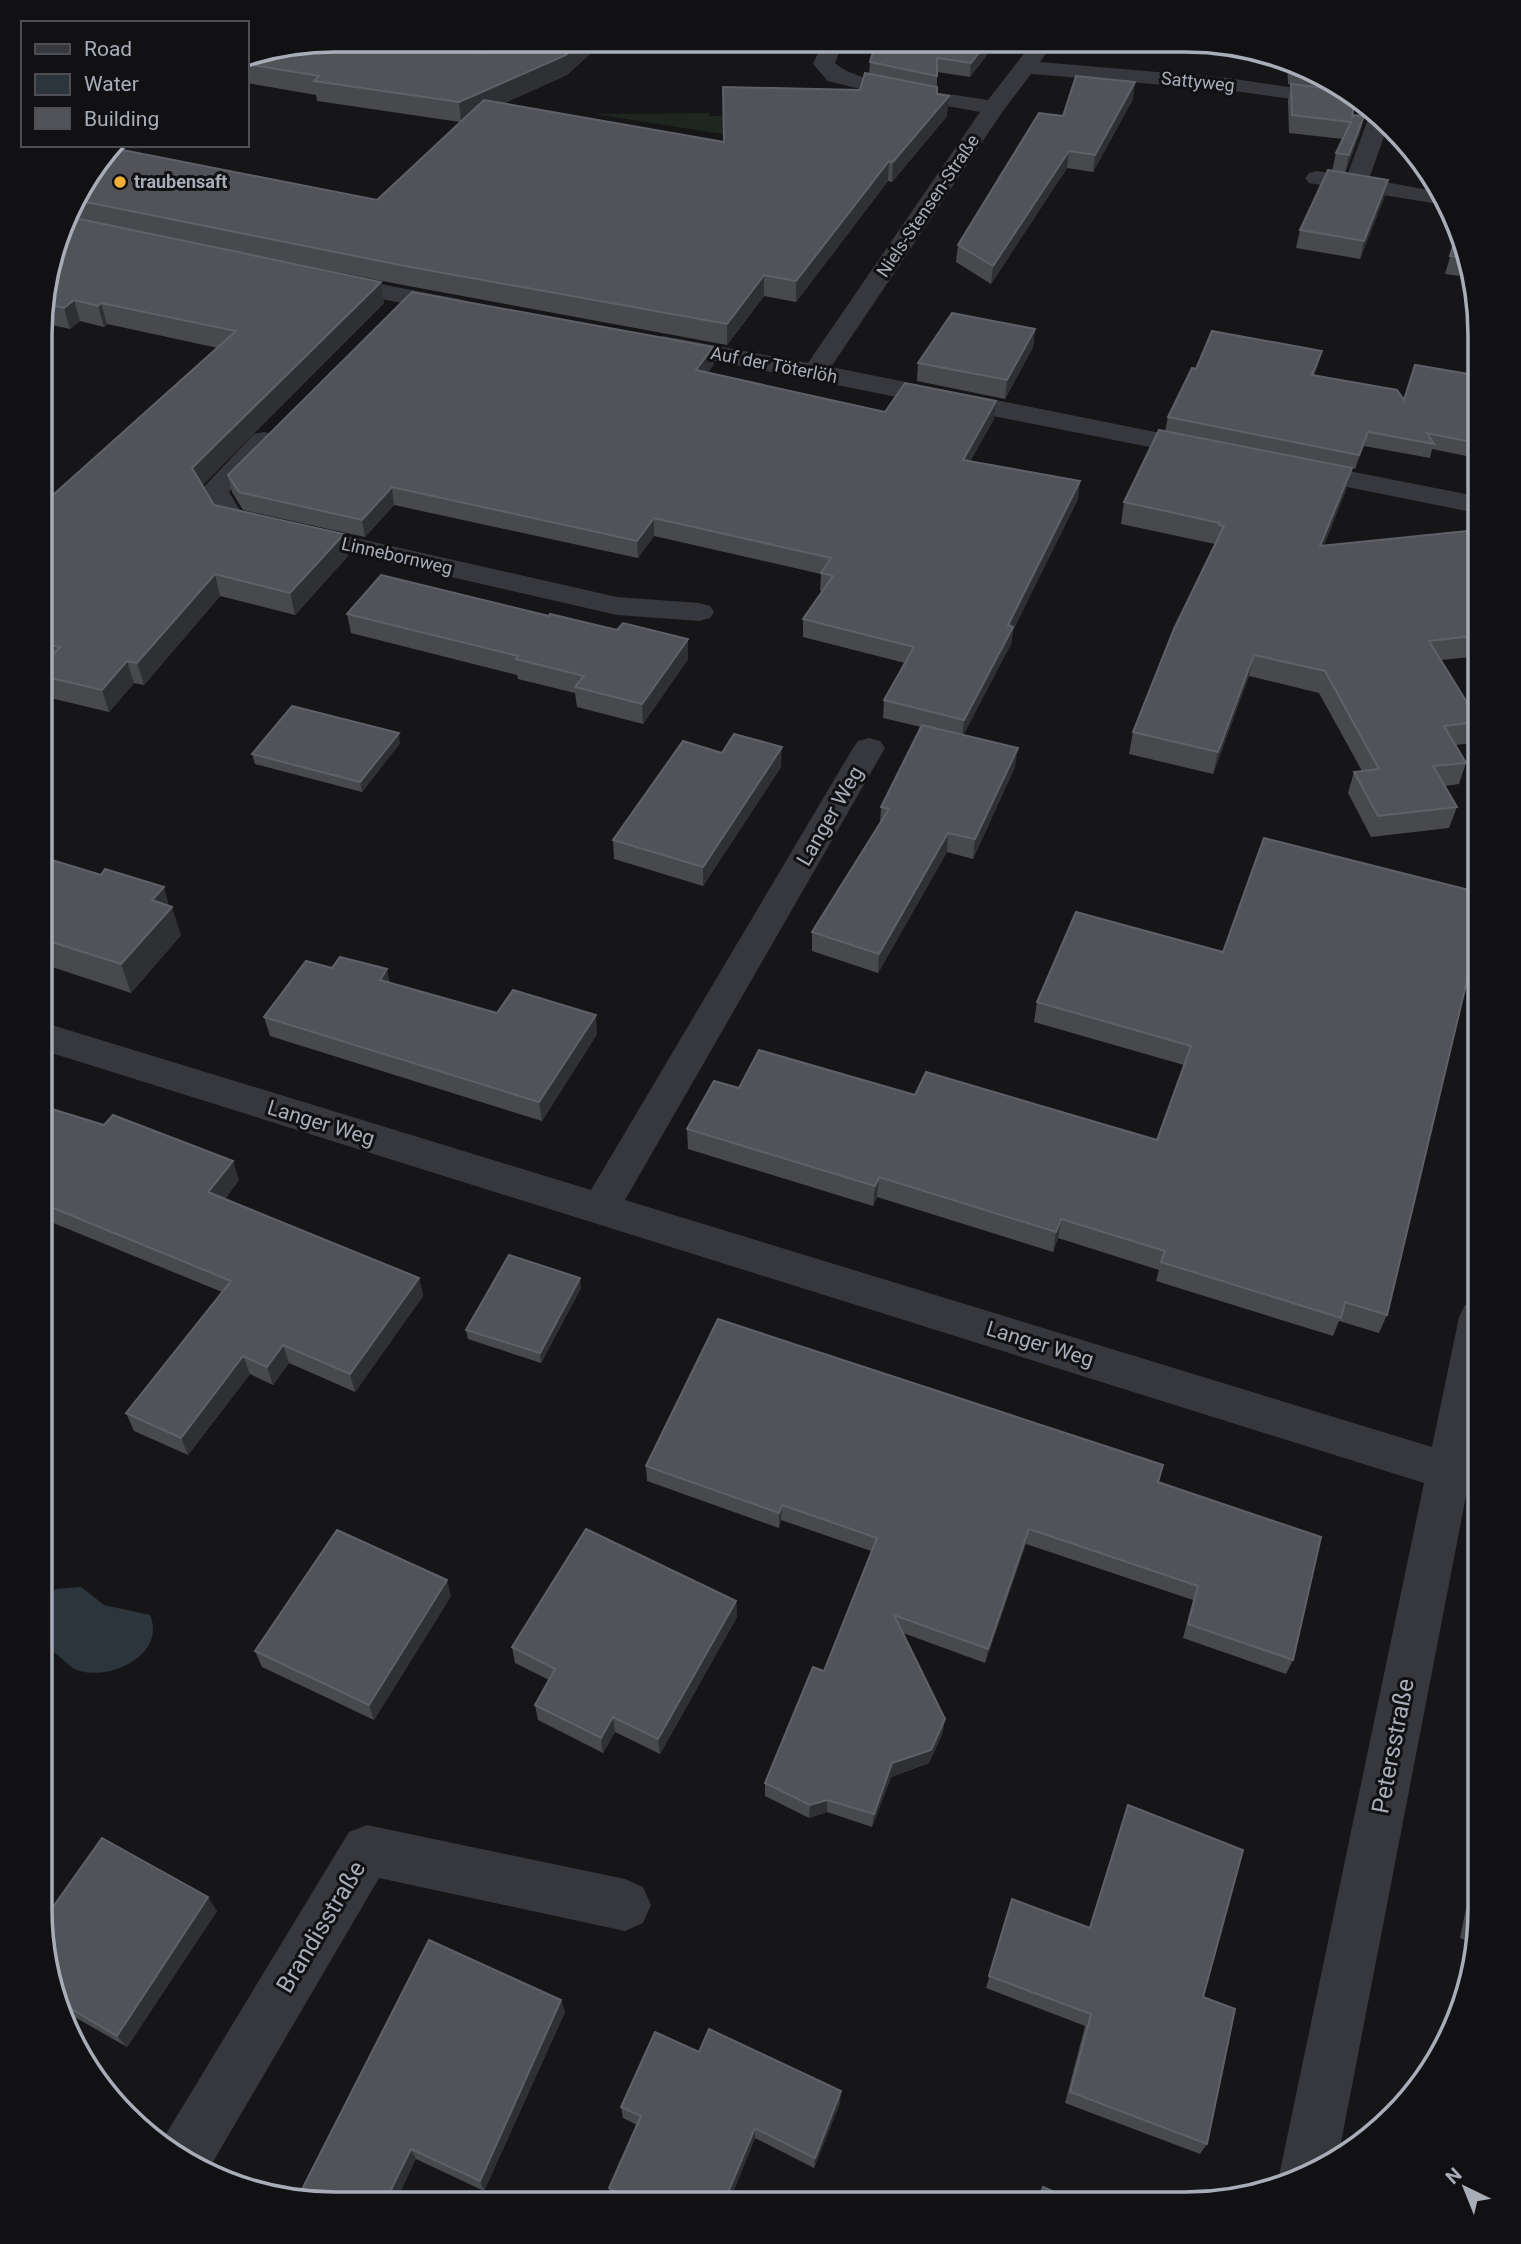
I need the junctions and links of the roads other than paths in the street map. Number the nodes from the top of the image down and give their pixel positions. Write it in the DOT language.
graph roads {
  1 [pos="829,52"];
  2 [pos="1038,52"];
  3 [pos="1028,67"];
  4 [pos="1345,102"];
  5 [pos="994,108"];
  6 [pos="1376,127"];
  7 [pos="1317,178"];
  8 [pos="1356,184"];
  9 [pos="1433,198"];
  10 [pos="312,278"];
  11 [pos="489,313"];
  12 [pos="639,340"];
  13 [pos="815,372"];
  14 [pos="281,423"];
  15 [pos="1236,457"];
  16 [pos="1274,464"];
  17 [pos="1468,503"];
  18 [pos="699,612"];
  19 [pos="869,748"];
  20 [pos="52,1039"];
  21 [pos="600,1209"];
  22 [pos="1468,1436"];
  23 [pos="1464,1476"];
  24 [pos="625,1905"];
  25 [pos="188,2150"];
  26 [pos="1310,2163"];
  1 -- 5 [label="street"];
  2 -- 3 [label="street, Niels-Stensen-Straße"];
  3 -- 4 [label="street, Sattyweg"];
  3 -- 5 [label="street, Niels-Stensen-Straße"];
  5 -- 13 [label="street, Niels-Stensen-Straße"];
  6 -- 8 [label="street"];
  7 -- 8 [label="street"];
  8 -- 9 [label="street"];
  10 -- 11 [label="street"];
  12 -- 13 [label="street, Auf der Töterlöh"];
  13 -- 15 [label="street, Auf der Töterlöh"];
  14 -- 18 [label="street, Linnebornweg"];
  16 -- 17 [label="street"];
  19 -- 21 [label="street, Langer Weg"];
  20 -- 21 [label="street, Langer Weg"];
  21 -- 23 [label="street, Langer Weg"];
  22 -- 23 [label="street, Petersstraße"];
  23 -- 26 [label="street, Petersstraße"];
  24 -- 25 [label="street, Brandisstraße"];
}
